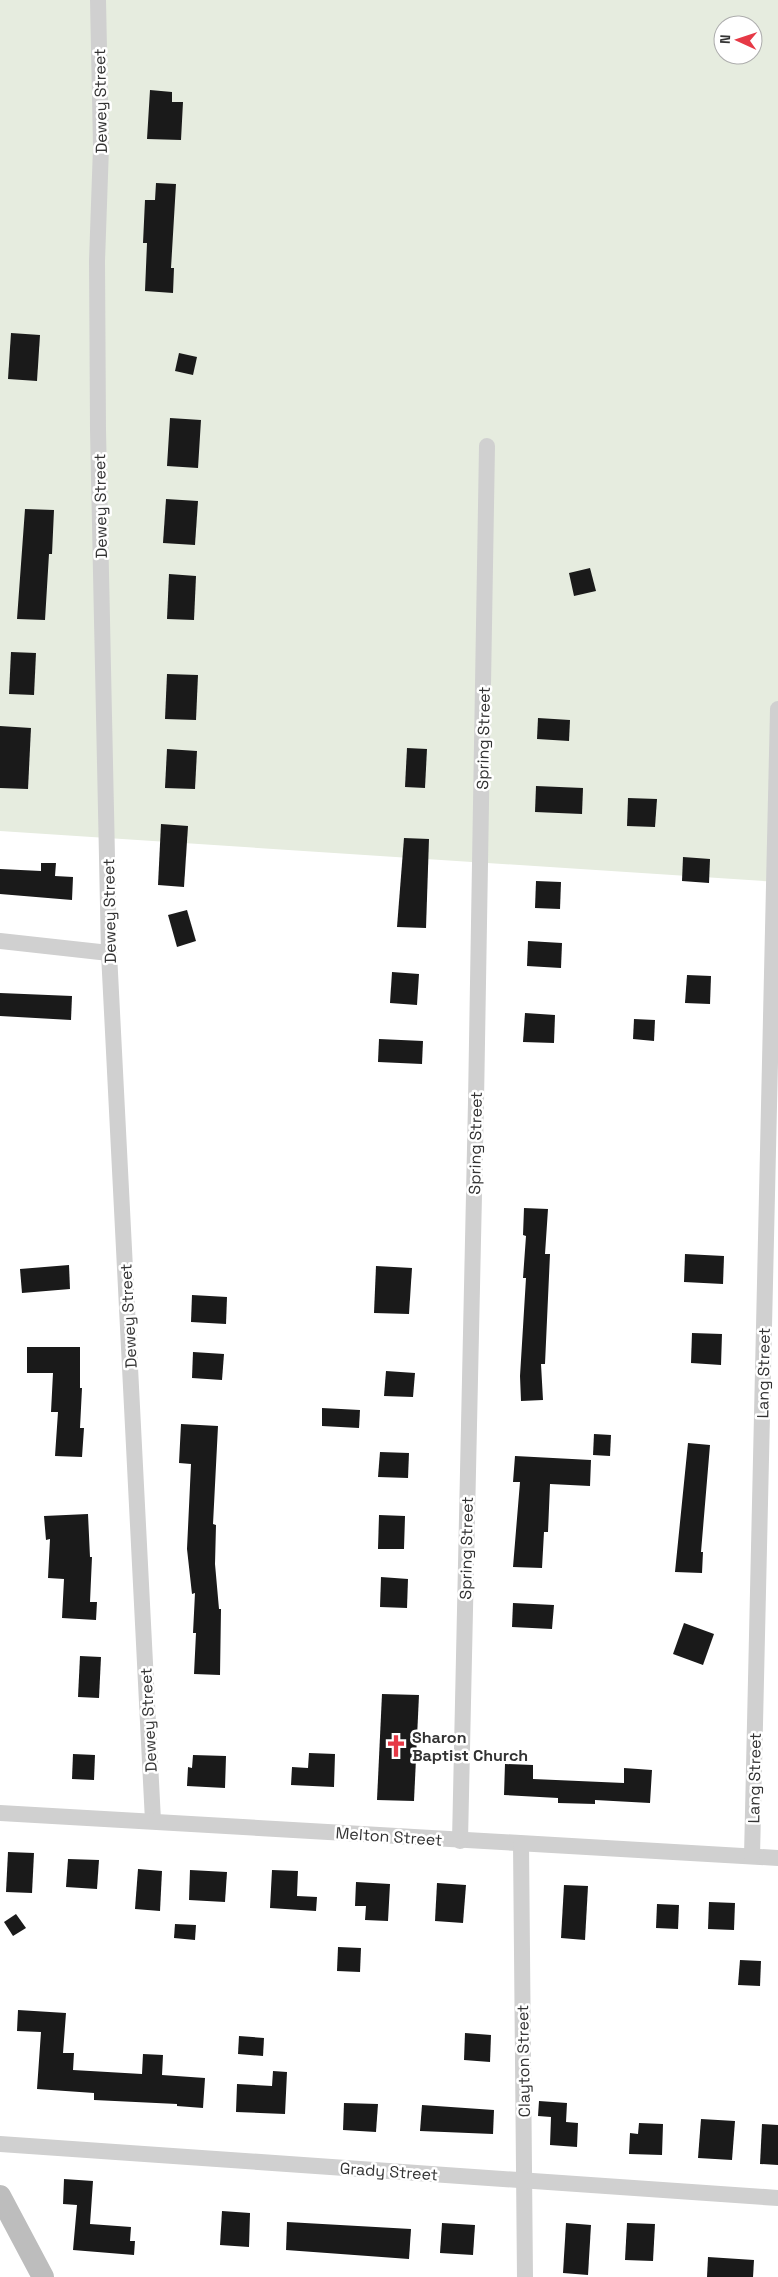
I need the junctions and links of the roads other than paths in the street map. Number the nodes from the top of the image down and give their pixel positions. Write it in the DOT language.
graph roads {
  1 [pos="98,0"];
  2 [pos="488,446"];
  3 [pos="778,709"];
  4 [pos="0,941"];
  5 [pos="109,953"];
  6 [pos="0,1813"];
  7 [pos="153,1821"];
  8 [pos="460,1841"];
  9 [pos="521,1844"];
  10 [pos="752,1856"];
  11 [pos="778,1858"];
  12 [pos="0,2144"];
  13 [pos="524,2181"];
  14 [pos="0,2196"];
  15 [pos="778,2198"];
  16 [pos="43,2277"];
  17 [pos="525,2277"];
  1 -- 5 [label="street, Dewey Street"];
  2 -- 8 [label="street, Spring Street"];
  3 -- 10 [label="street, Lang Street"];
  4 -- 5 [label="street"];
  5 -- 7 [label="street, Dewey Street"];
  6 -- 7 [label="street, Melton Street"];
  7 -- 8 [label="street, Melton Street"];
  8 -- 9 [label="street, Melton Street"];
  9 -- 10 [label="street, Melton Street"];
  9 -- 13 [label="street, Clayton Street"];
  10 -- 11 [label="street, Melton Street"];
  12 -- 13 [label="street, Grady Street"];
  13 -- 15 [label="street, Grady Street"];
  13 -- 17 [label="street, Clayton Street"];
  14 -- 16 [label="main road"];
}
